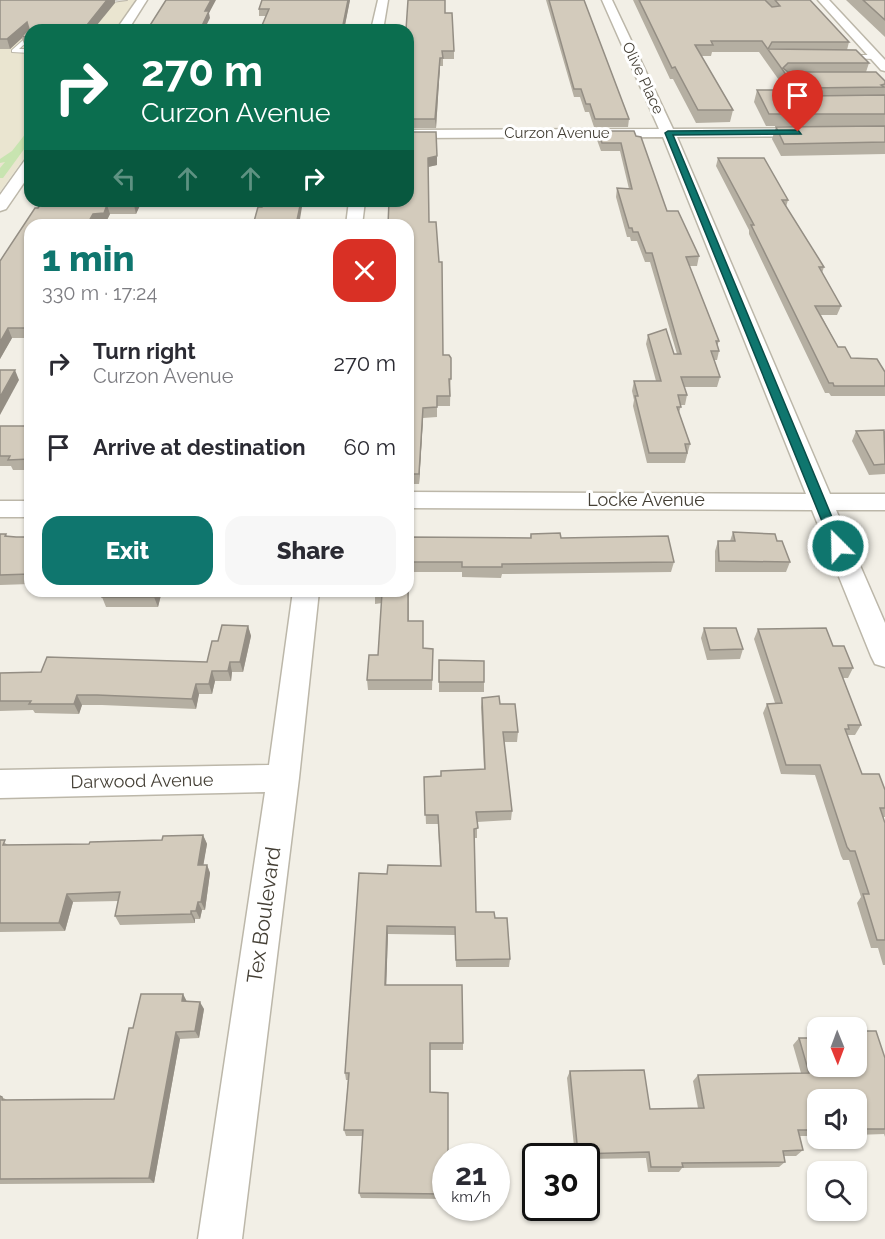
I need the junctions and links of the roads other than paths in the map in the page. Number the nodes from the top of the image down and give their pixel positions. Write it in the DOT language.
graph roads {
  1 [pos="124,0"];
  2 [pos="142,0"];
  3 [pos="383,0"];
  4 [pos="607,0"];
  5 [pos="823,0"];
  6 [pos="87,2"];
  7 [pos="126,24"];
  8 [pos="378,24"];
  9 [pos="24,42"];
  10 [pos="24,51"];
  11 [pos="839,57"];
  12 [pos="881,63"];
  13 [pos="885,132"];
  14 [pos="668,133"];
  15 [pos="414,134"];
  16 [pos="24,172"];
  17 [pos="0,206"];
  18 [pos="414,500"];
  19 [pos="819,501"];
  20 [pos="885,502"];
  21 [pos="24,508"];
  22 [pos="0,509"];
  23 [pos="305,597"];
  24 [pos="885,656"];
  25 [pos="283,778"];
  26 [pos="0,784"];
  27 [pos="220,1239"];
  1 -- 6 [label="lane"];
  2 -- 7 [label="street"];
  3 -- 8 [label="street"];
  4 -- 14 [label="street, Olive Place"];
  5 -- 12 [label="street"];
  9 -- 10 [label="lane"];
  11 -- 12 [label="lane"];
  13 -- 14 [label="street, Curzon Avenue"];
  14 -- 15 [label="street, Curzon Avenue"];
  14 -- 19 [label="street, Olive Place"];
  16 -- 17 [label="street"];
  18 -- 19 [label="street, Locke Avenue"];
  19 -- 20 [label="street, Locke Avenue"];
  19 -- 24 [label="street, Olive Place"];
  21 -- 22 [label="street"];
  23 -- 25 [label="street, Tex Boulevard"];
  25 -- 26 [label="street, Darwood Avenue"];
  25 -- 27 [label="street, Tex Boulevard"];
}
